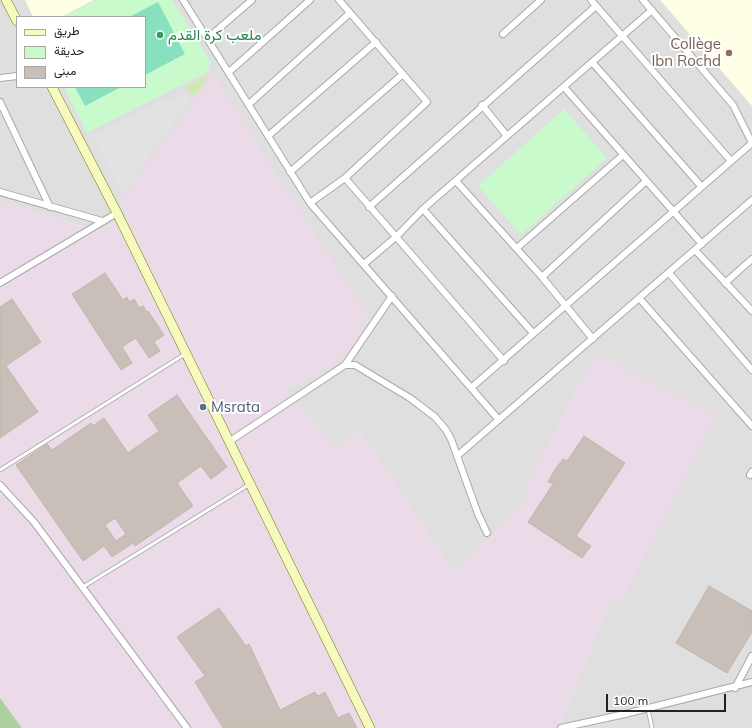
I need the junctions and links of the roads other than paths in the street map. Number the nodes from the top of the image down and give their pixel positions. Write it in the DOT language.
graph roads {
  1 [pos="6,0"];
  2 [pos="183,0"];
  3 [pos="252,0"];
  4 [pos="310,0"];
  5 [pos="339,0"];
  6 [pos="541,0"];
  7 [pos="591,0"];
  8 [pos="643,0"];
  9 [pos="596,6"];
  10 [pos="652,10"];
  11 [pos="350,12"];
  12 [pos="16,19"];
  13 [pos="503,34"];
  14 [pos="622,36"];
  15 [pos="208,38"];
  16 [pos="376,42"];
  17 [pos="592,62"];
  18 [pos="229,72"];
  19 [pos="403,74"];
  20 [pos="16,76"];
  21 [pos="0,78"];
  22 [pos="564,87"];
  23 [pos="53,88"];
  24 [pos="0,102"];
  25 [pos="249,104"];
  26 [pos="482,105"];
  27 [pos="0,120"];
  28 [pos="8,120"];
  29 [pos="268,136"];
  30 [pos="507,136"];
  31 [pos="752,143"];
  32 [pos="623,154"];
  33 [pos="731,161"];
  34 [pos="290,172"];
  35 [pos="345,178"];
  36 [pos="456,181"];
  37 [pos="646,181"];
  38 [pos="702,186"];
  39 [pos="0,192"];
  40 [pos="752,200"];
  41 [pos="310,203"];
  42 [pos="50,207"];
  43 [pos="368,207"];
  44 [pos="423,209"];
  45 [pos="674,212"];
  46 [pos="117,213"];
  47 [pos="102,222"];
  48 [pos="397,236"];
  49 [pos="702,244"];
  50 [pos="517,248"];
  51 [pos="695,250"];
  52 [pos="752,259"];
  53 [pos="364,264"];
  54 [pos="669,272"];
  55 [pos="542,277"];
  56 [pos="0,283"];
  57 [pos="725,283"];
  58 [pos="392,296"];
  59 [pos="639,298"];
  60 [pos="566,305"];
  61 [pos="752,311"];
  62 [pos="533,333"];
  63 [pos="592,338"];
  64 [pos="186,353"];
  65 [pos="504,361"];
  66 [pos="345,365"];
  67 [pos="752,370"];
  68 [pos="472,388"];
  69 [pos="499,420"];
  70 [pos="752,426"];
  71 [pos="230,441"];
  72 [pos="457,456"];
  73 [pos="0,470"];
  74 [pos="250,484"];
  75 [pos="0,485"];
  76 [pos="487,533"];
  77 [pos="83,587"];
  78 [pos="752,656"];
  79 [pos="752,682"];
  80 [pos="735,688"];
  81 [pos="648,709"];
  82 [pos="187,728"];
  83 [pos="370,728"];
  84 [pos="561,728"];
  85 [pos="652,728"];
  1 -- 12 [label="street"];
  2 -- 15 [label="street"];
  3 -- 15 [label="street"];
  4 -- 18 [label="street"];
  5 -- 11 [label="street"];
  6 -- 13 [label="street"];
  7 -- 9 [label="street"];
  8 -- 10 [label="street"];
  9 -- 14 [label="street"];
  9 -- 26 [label="street"];
  10 -- 14 [label="street"];
  10 -- 31 [label="street"];
  11 -- 16 [label="street"];
  11 -- 25 [label="street"];
  14 -- 17 [label="street"];
  14 -- 33 [label="street"];
  15 -- 18 [label="street"];
  16 -- 19 [label="street"];
  16 -- 29 [label="street"];
  17 -- 22 [label="street"];
  17 -- 38 [label="street"];
  18 -- 25 [label="street"];
  19 -- 34 [label="street"];
  19 -- 35 [label="street"];
  20 -- 21 [label="street"];
  22 -- 30 [label="street"];
  22 -- 32 [label="street"];
  23 -- 46 [label="street"];
  24 -- 28 [label="street"];
  25 -- 29 [label="street"];
  26 -- 30 [label="street"];
  26 -- 43 [label="street"];
  27 -- 28 [label="street"];
  28 -- 42 [label="street"];
  29 -- 34 [label="street"];
  30 -- 36 [label="street"];
  31 -- 33 [label="street"];
  32 -- 37 [label="street"];
  32 -- 50 [label="street"];
  33 -- 38 [label="street"];
  34 -- 41 [label="street"];
  35 -- 41 [label="street"];
  35 -- 43 [label="street"];
  36 -- 44 [label="street"];
  36 -- 50 [label="street"];
  37 -- 45 [label="street"];
  37 -- 55 [label="street"];
  38 -- 45 [label="street"];
  39 -- 42 [label="street"];
  40 -- 49 [label="street"];
  41 -- 53 [label="street"];
  42 -- 47 [label="street"];
  43 -- 48 [label="street"];
  44 -- 48 [label="street"];
  44 -- 62 [label="street"];
  45 -- 49 [label="street"];
  45 -- 60 [label="street"];
  46 -- 47 [label="street"];
  46 -- 64 [label="street"];
  47 -- 56 [label="street"];
  48 -- 53 [label="street"];
  48 -- 65 [label="street"];
  49 -- 51 [label="street"];
  50 -- 55 [label="street"];
  51 -- 54 [label="street"];
  51 -- 57 [label="street"];
  52 -- 57 [label="street"];
  53 -- 58 [label="street"];
  54 -- 59 [label="street"];
  54 -- 67 [label="street"];
  55 -- 60 [label="street"];
  57 -- 61 [label="street"];
  58 -- 66 [label="street"];
  58 -- 68 [label="street"];
  59 -- 63 [label="street"];
  59 -- 70 [label="street"];
  60 -- 62 [label="street"];
  60 -- 63 [label="street"];
  62 -- 65 [label="street"];
  63 -- 69 [label="street"];
  64 -- 71 [label="street"];
  64 -- 73 [label="lane"];
  65 -- 68 [label="street"];
  66 -- 71 [label="street"];
  66 -- 72 [label="street"];
  68 -- 69 [label="street"];
  69 -- 72 [label="street"];
  71 -- 74 [label="street"];
  72 -- 76 [label="street"];
  74 -- 77 [label="lane"];
  74 -- 83 [label="street"];
  75 -- 77 [label="street"];
  77 -- 82 [label="street"];
  78 -- 80 [label="street"];
  79 -- 80 [label="street"];
  80 -- 81 [label="street"];
  81 -- 84 [label="street"];
  81 -- 85 [label="lane"];
}
